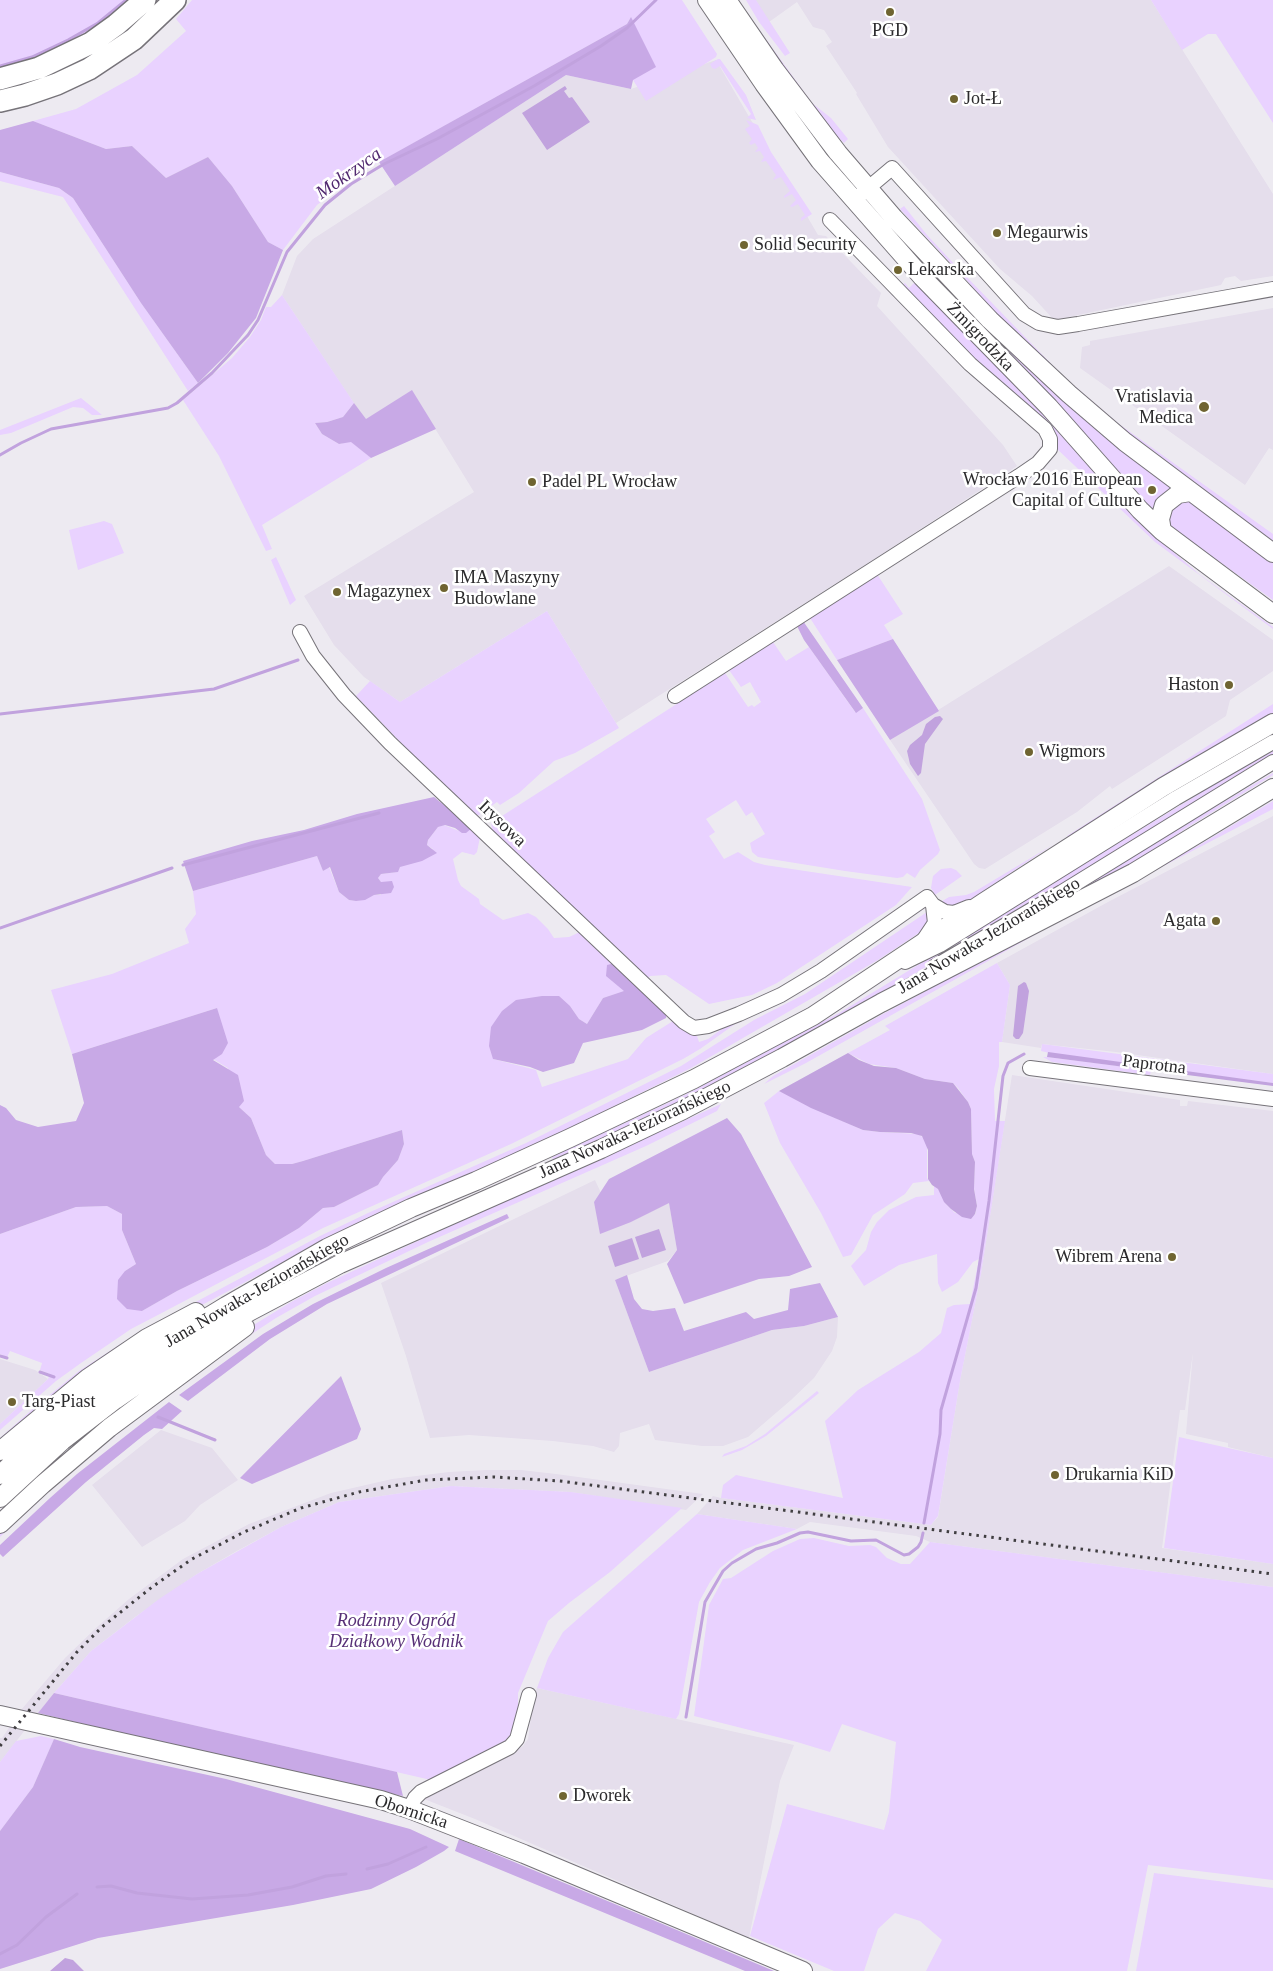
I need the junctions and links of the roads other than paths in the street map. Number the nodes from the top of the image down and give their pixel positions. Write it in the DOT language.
graph roads {
  1 [pos="175,0"];
  2 [pos="707,0"];
  3 [pos="727,0"];
  4 [pos="143,1"];
  5 [pos="0,78"];
  6 [pos="0,100"];
  7 [pos="868,189"];
  8 [pos="854,200"];
  9 [pos="830,220"];
  10 [pos="1273,289"];
  11 [pos="1190,492"];
  12 [pos="1162,531"];
  13 [pos="1273,553"];
  14 [pos="1273,614"];
  15 [pos="300,632"];
  16 [pos="675,696"];
  17 [pos="1273,723"];
  18 [pos="1273,742"];
  19 [pos="1273,762"];
  20 [pos="1273,788"];
  21 [pos="984,902"];
  22 [pos="933,906"];
  23 [pos="919,946"];
  24 [pos="884,970"];
  25 [pos="881,1003"];
  26 [pos="1030,1068"];
  27 [pos="1273,1099"];
  28 [pos="316,1254"];
  29 [pos="313,1278"];
  30 [pos="0,1451"];
  31 [pos="0,1475"];
  32 [pos="0,1498"];
  33 [pos="0,1524"];
  34 [pos="529,1695"];
  35 [pos="0,1715"];
  36 [pos="410,1809"];
  37 [pos="803,1971"];
  1 -- 6 [label="highway"];
  2 -- 8 [label="main road, Żmigrodzka"];
  3 -- 7 [label="main road, Żmigrodzka"];
  4 -- 5 [label="highway"];
  7 -- 8 [label="street"];
  7 -- 10 [label="street"];
  7 -- 11 [label="main road, Żmigrodzka"];
  8 -- 12 [label="main road, Żmigrodzka"];
  9 -- 16 [label="street"];
  11 -- 12 [label="main road"];
  11 -- 13 [label="main road, Żmigrodzka"];
  12 -- 14 [label="main road, Żmigrodzka"];
  15 -- 22 [label="street, Irysowa"];
  17 -- 21 [label="main road"];
  18 -- 24 [label="street, Jana Nowaka-Jeziorańskiego"];
  19 -- 25 [label="street, Jana Nowaka-Jeziorańskiego"];
  20 -- 25 [label="main road"];
  21 -- 22 [label="street"];
  21 -- 23 [label="main road"];
  22 -- 23 [label="street"];
  23 -- 24 [label="main road"];
  24 -- 28 [label="main road, Jana Nowaka-Jeziorańskiego"];
  25 -- 29 [label="main road, Jana Nowaka-Jeziorańskiego"];
  26 -- 27 [label="street, Paprotna"];
  28 -- 30 [label="main road"];
  28 -- 31 [label="main road, Jana Nowaka-Jeziorańskiego"];
  29 -- 32 [label="main road, Jana Nowaka-Jeziorańskiego"];
  29 -- 33 [label="main road"];
  34 -- 36 [label="street"];
  35 -- 36 [label="main road, Obornicka"];
  36 -- 37 [label="main road, Obornicka"];
}
